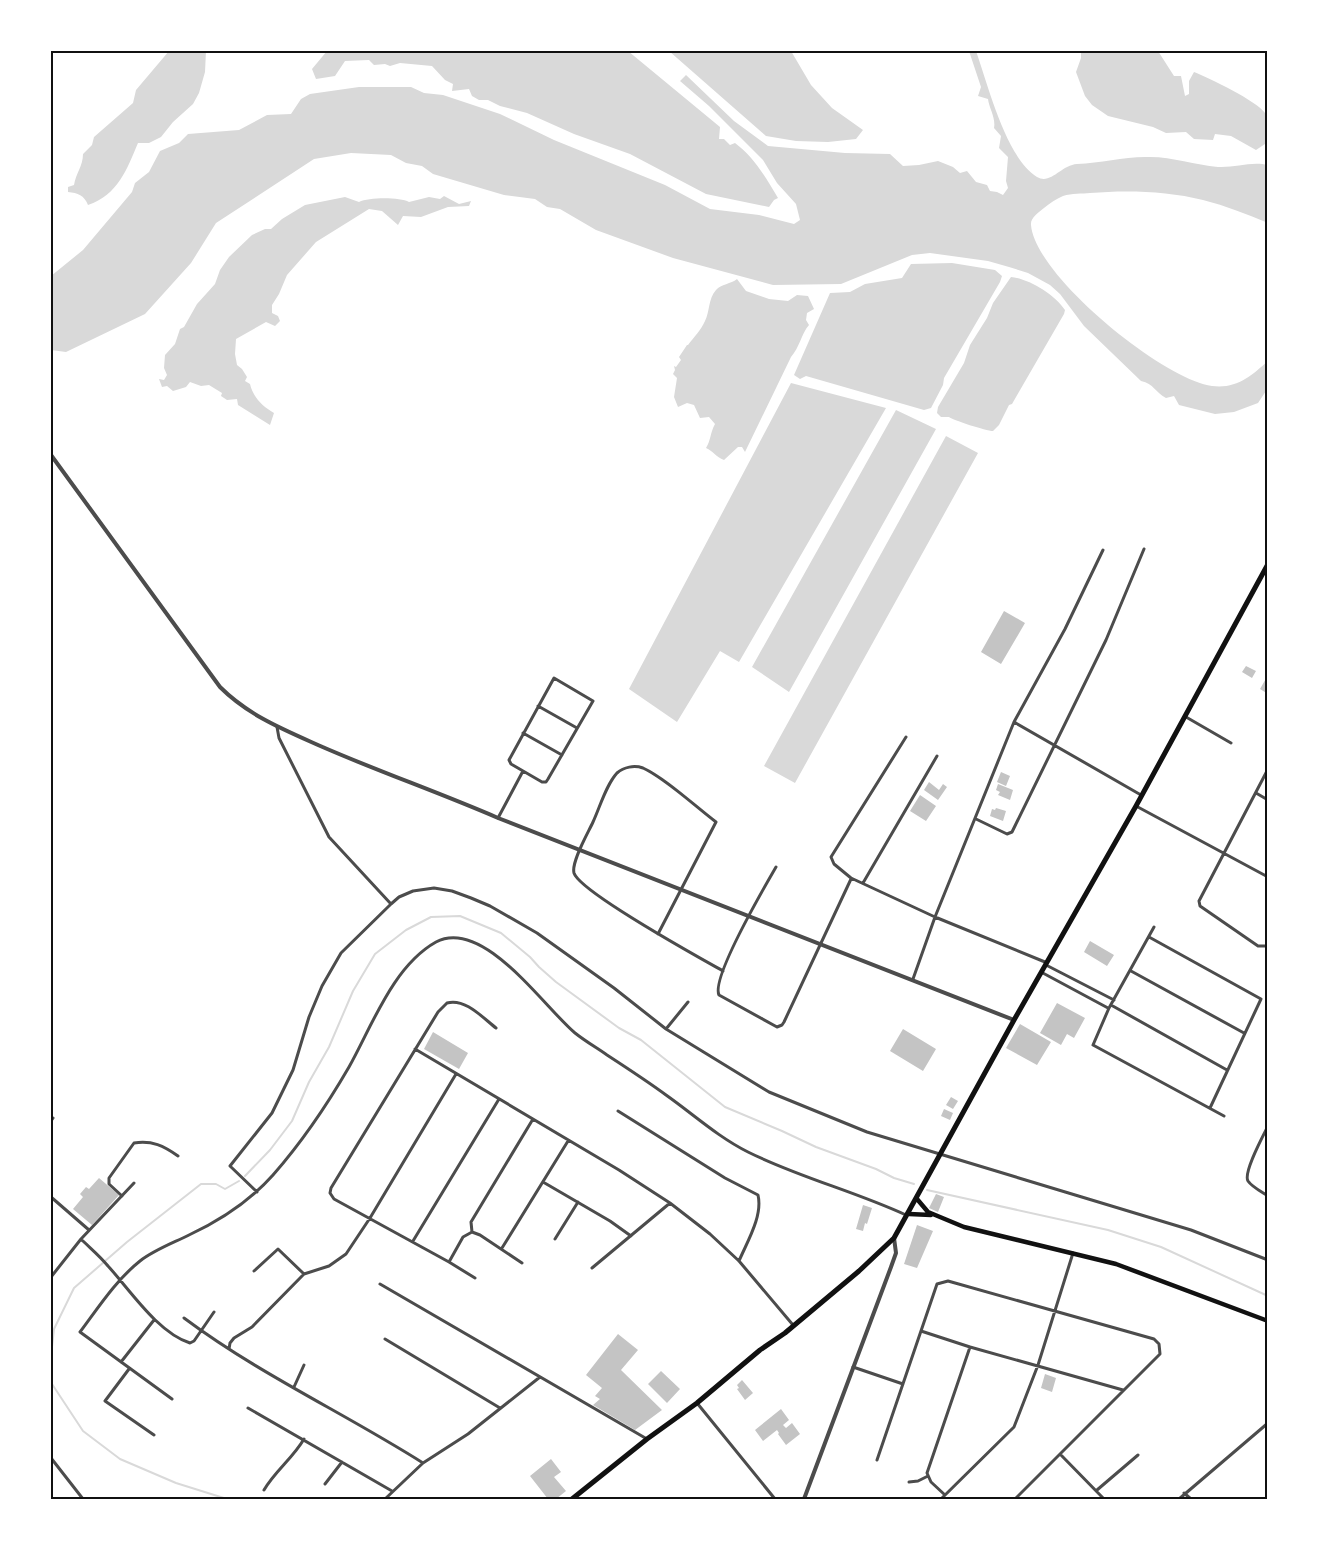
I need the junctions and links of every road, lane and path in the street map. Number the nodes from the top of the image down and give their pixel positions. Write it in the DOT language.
graph roads {
  1 [pos="51,454"];
  2 [pos="1144,549"];
  3 [pos="1104,550"];
  4 [pos="1268,564"];
  5 [pos="538,706"];
  6 [pos="1185,716"];
  7 [pos="1014,722"];
  8 [pos="277,727"];
  9 [pos="577,728"];
  10 [pos="523,733"];
  11 [pos="906,737"];
  12 [pos="1231,743"];
  13 [pos="1056,746"];
  14 [pos="562,755"];
  15 [pos="937,756"];
  16 [pos="1268,769"];
  17 [pos="524,771"];
  18 [pos="1256,793"];
  19 [pos="1141,795"];
  20 [pos="1268,800"];
  21 [pos="1136,806"];
  22 [pos="498,818"];
  23 [pos="976,819"];
  24 [pos="580,849"];
  25 [pos="1223,853"];
  26 [pos="776,867"];
  27 [pos="1268,877"];
  28 [pos="851,878"];
  29 [pos="863,883"];
  30 [pos="682,890"];
  31 [pos="391,904"];
  32 [pos="749,916"];
  33 [pos="935,917"];
  34 [pos="1154,927"];
  35 [pos="658,934"];
  36 [pos="1149,937"];
  37 [pos="822,944"];
  38 [pos="1268,946"];
  39 [pos="1046,964"];
  40 [pos="723,970"];
  41 [pos="1131,971"];
  42 [pos="1041,972"];
  43 [pos="913,980"];
  44 [pos="1113,1000"];
  45 [pos="688,1002"];
  46 [pos="1110,1007"];
  47 [pos="1014,1020"];
  48 [pos="496,1028"];
  49 [pos="666,1029"];
  50 [pos="1244,1034"];
  51 [pos="415,1049"];
  52 [pos="1227,1070"];
  53 [pos="456,1074"];
  54 [pos="499,1099"];
  55 [pos="1210,1108"];
  56 [pos="618,1111"];
  57 [pos="1224,1116"];
  58 [pos="532,1119"];
  59 [pos="1268,1126"];
  60 [pos="568,1141"];
  61 [pos="942,1154"];
  62 [pos="177,1156"];
  63 [pos="543,1182"];
  64 [pos="134,1183"];
  65 [pos="257,1192"];
  66 [pos="122,1196"];
  67 [pos="51,1197"];
  68 [pos="1268,1197"];
  69 [pos="917,1199"];
  70 [pos="578,1202"];
  71 [pos="670,1203"];
  72 [pos="908,1215"];
  73 [pos="936,1217"];
  74 [pos="370,1218"];
  75 [pos="89,1230"];
  76 [pos="472,1233"];
  77 [pos="631,1236"];
  78 [pos="894,1238"];
  79 [pos="81,1239"];
  80 [pos="555,1239"];
  81 [pos="412,1241"];
  82 [pos="502,1248"];
  83 [pos="1074,1252"];
  84 [pos="1268,1260"];
  85 [pos="739,1261"];
  86 [pos="449,1262"];
  87 [pos="522,1263"];
  88 [pos="592,1268"];
  89 [pos="254,1271"];
  90 [pos="304,1274"];
  91 [pos="51,1277"];
  92 [pos="475,1278"];
  93 [pos="120,1280"];
  94 [pos="380,1284"];
  95 [pos="214,1312"];
  96 [pos="1054,1312"];
  97 [pos="184,1318"];
  98 [pos="154,1320"];
  99 [pos="1268,1321"];
  100 [pos="794,1325"];
  101 [pos="202,1331"];
  102 [pos="921,1331"];
  103 [pos="385,1339"];
  104 [pos="970,1347"];
  105 [pos="229,1349"];
  106 [pos="121,1362"];
  107 [pos="304,1365"];
  108 [pos="1038,1365"];
  109 [pos="853,1367"];
  110 [pos="130,1368"];
  111 [pos="540,1377"];
  112 [pos="903,1384"];
  113 [pos="294,1387"];
  114 [pos="1123,1390"];
  115 [pos="172,1399"];
  116 [pos="697,1404"];
  117 [pos="248,1408"];
  118 [pos="500,1408"];
  119 [pos="1268,1423"];
  120 [pos="154,1435"];
  121 [pos="304,1439"];
  122 [pos="647,1439"];
  123 [pos="1060,1455"];
  124 [pos="1138,1455"];
  125 [pos="51,1458"];
  126 [pos="877,1460"];
  127 [pos="342,1462"];
  128 [pos="423,1463"];
  129 [pos="928,1476"];
  130 [pos="909,1482"];
  131 [pos="325,1484"];
  132 [pos="264,1490"];
  133 [pos="392,1491"];
  134 [pos="1097,1491"];
  135 [pos="1184,1493"];
  136 [pos="945,1495"];
  137 [pos="83,1499"];
  138 [pos="385,1499"];
  139 [pos="572,1499"];
  140 [pos="775,1499"];
  141 [pos="804,1499"];
  142 [pos="941,1499"];
  143 [pos="1015,1499"];
  144 [pos="1104,1499"];
  145 [pos="1179,1499"];
  146 [pos="1191,1499"];
  1 -- 8 [label="street"];
  2 -- 13 [label="street"];
  3 -- 7 [label="street"];
  4 -- 6 [label="highway"];
  5 -- 9 [label="street"];
  5 -- 9 [label="street"];
  5 -- 10 [label="street"];
  6 -- 12 [label="street"];
  6 -- 19 [label="highway"];
  7 -- 13 [label="street"];
  7 -- 23 [label="street"];
  8 -- 22 [label="street"];
  8 -- 31 [label="street"];
  9 -- 14 [label="street"];
  10 -- 14 [label="street"];
  10 -- 17 [label="street"];
  11 -- 28 [label="street"];
  13 -- 19 [label="street"];
  13 -- 23 [label="street"];
  14 -- 17 [label="street"];
  15 -- 29 [label="street"];
  16 -- 18 [label="street"];
  17 -- 22 [label="street"];
  18 -- 20 [label="street"];
  18 -- 25 [label="street"];
  19 -- 21 [label="highway"];
  21 -- 25 [label="street"];
  21 -- 39 [label="highway"];
  22 -- 24 [label="street"];
  23 -- 33 [label="street"];
  24 -- 30 [label="street"];
  24 -- 30 [label="street"];
  24 -- 35 [label="street"];
  25 -- 27 [label="street"];
  25 -- 38 [label="street"];
  26 -- 32 [label="street"];
  28 -- 29 [label="street"];
  28 -- 37 [label="street"];
  29 -- 33 [label="street"];
  30 -- 32 [label="street"];
  30 -- 35 [label="street"];
  31 -- 49 [label="street"];
  31 -- 65 [label="street"];
  32 -- 37 [label="street"];
  32 -- 40 [label="street"];
  33 -- 39 [label="street"];
  33 -- 43 [label="street"];
  34 -- 36 [label="street"];
  35 -- 40 [label="street"];
  36 -- 41 [label="street"];
  36 -- 50 [label="street"];
  37 -- 40 [label="street"];
  37 -- 43 [label="street"];
  39 -- 42 [label="highway"];
  39 -- 44 [label="street"];
  41 -- 44 [label="street"];
  41 -- 50 [label="street"];
  42 -- 46 [label="street"];
  42 -- 47 [label="highway"];
  43 -- 47 [label="street"];
  44 -- 46 [label="street"];
  45 -- 49 [label="street"];
  46 -- 52 [label="street"];
  46 -- 55 [label="street"];
  47 -- 61 [label="highway"];
  48 -- 51 [label="street"];
  49 -- 61 [label="street"];
  50 -- 52 [label="street"];
  51 -- 53 [label="street"];
  51 -- 74 [label="street"];
  52 -- 55 [label="street"];
  53 -- 54 [label="street"];
  53 -- 74 [label="street"];
  54 -- 58 [label="street"];
  54 -- 81 [label="street"];
  55 -- 57 [label="street"];
  56 -- 85 [label="street"];
  58 -- 60 [label="street"];
  58 -- 76 [label="street"];
  59 -- 68 [label="street"];
  60 -- 63 [label="street"];
  60 -- 71 [label="street"];
  61 -- 69 [label="highway"];
  61 -- 84 [label="street"];
  62 -- 66 [label="street"];
  63 -- 70 [label="street"];
  63 -- 82 [label="street"];
  64 -- 66 [label="street"];
  65 -- 72 [label="street"];
  65 -- 93 [label="street"];
  66 -- 75 [label="street"];
  67 -- 75 [label="street"];
  69 -- 72 [label="highway"];
  69 -- 73 [label="main road"];
  70 -- 77 [label="street"];
  70 -- 80 [label="street"];
  71 -- 77 [label="street"];
  71 -- 85 [label="street"];
  72 -- 73 [label="main road"];
  72 -- 78 [label="highway"];
  73 -- 83 [label="main road"];
  74 -- 81 [label="street"];
  74 -- 90 [label="street"];
  75 -- 79 [label="street"];
  76 -- 82 [label="street"];
  76 -- 86 [label="street"];
  77 -- 88 [label="street"];
  78 -- 100 [label="highway"];
  78 -- 109 [label="street"];
  79 -- 91 [label="street"];
  79 -- 93 [label="street"];
  81 -- 86 [label="street"];
  82 -- 87 [label="street"];
  83 -- 96 [label="street"];
  83 -- 99 [label="main road"];
  85 -- 100 [label="street"];
  86 -- 92 [label="street"];
  89 -- 90 [label="street"];
  90 -- 105 [label="street"];
  93 -- 98 [label="street"];
  93 -- 106 [label="street"];
  94 -- 111 [label="street"];
  95 -- 101 [label="street"];
  96 -- 102 [label="street"];
  96 -- 108 [label="street"];
  96 -- 114 [label="street"];
  97 -- 101 [label="street"];
  98 -- 101 [label="street"];
  98 -- 106 [label="street"];
  100 -- 116 [label="highway"];
  101 -- 105 [label="street"];
  102 -- 104 [label="street"];
  102 -- 112 [label="street"];
  103 -- 118 [label="street"];
  104 -- 108 [label="street"];
  104 -- 129 [label="street"];
  105 -- 113 [label="street"];
  106 -- 110 [label="street"];
  107 -- 113 [label="street"];
  108 -- 114 [label="street"];
  108 -- 136 [label="street"];
  109 -- 112 [label="street"];
  109 -- 141 [label="street"];
  110 -- 115 [label="street"];
  110 -- 120 [label="street"];
  111 -- 118 [label="street"];
  111 -- 122 [label="street"];
  112 -- 126 [label="street"];
  113 -- 128 [label="street"];
  114 -- 123 [label="street"];
  116 -- 122 [label="highway"];
  116 -- 140 [label="street"];
  117 -- 121 [label="street"];
  118 -- 128 [label="street"];
  119 -- 135 [label="street"];
  121 -- 127 [label="street"];
  121 -- 132 [label="street"];
  122 -- 139 [label="highway"];
  123 -- 134 [label="street"];
  123 -- 143 [label="street"];
  124 -- 134 [label="street"];
  125 -- 137 [label="street"];
  127 -- 131 [label="street"];
  127 -- 133 [label="street"];
  128 -- 133 [label="street"];
  129 -- 130 [label="street"];
  129 -- 136 [label="street"];
  133 -- 138 [label="street"];
  134 -- 144 [label="street"];
  135 -- 145 [label="street"];
  135 -- 146 [label="street"];
  136 -- 142 [label="street"];
}
